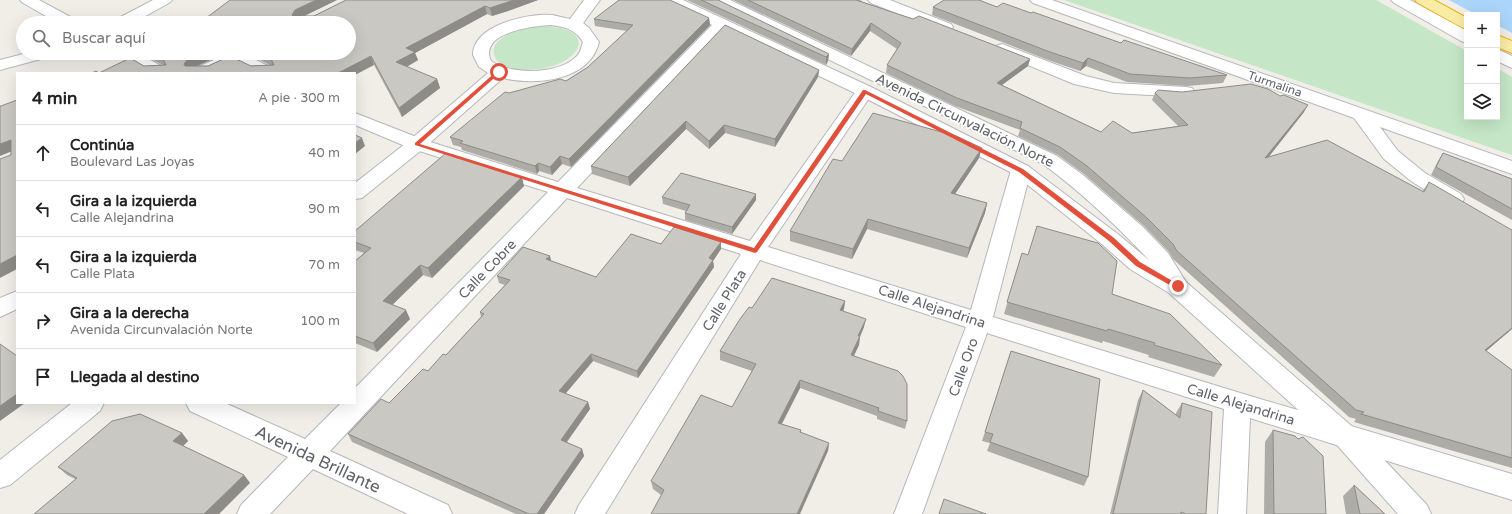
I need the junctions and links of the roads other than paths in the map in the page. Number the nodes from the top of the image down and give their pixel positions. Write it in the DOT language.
graph roads {
  1 [pos="28,0"];
  2 [pos="164,0"];
  3 [pos="592,0"];
  4 [pos="671,0"];
  5 [pos="718,0"];
  6 [pos="876,0"];
  7 [pos="1038,0"];
  8 [pos="1399,0"];
  9 [pos="1423,0"];
  10 [pos="57,16"];
  11 [pos="134,16"];
  12 [pos="1464,22"];
  13 [pos="722,24"];
  14 [pos="574,25"];
  15 [pos="956,31"];
  16 [pos="1464,36"];
  17 [pos="1500,42"];
  18 [pos="985,43"];
  19 [pos="1512,48"];
  20 [pos="1500,56"];
  21 [pos="19,60"];
  22 [pos="138,60"];
  23 [pos="229,60"];
  24 [pos="248,60"];
  25 [pos="1512,62"];
  26 [pos="0,65"];
  27 [pos="159,72"];
  28 [pos="201,72"];
  29 [pos="266,72"];
  30 [pos="499,72"];
  31 [pos="1266,81"];
  32 [pos="1240,87"];
  33 [pos="865,91"];
  34 [pos="1201,91"];
  35 [pos="1360,114"];
  36 [pos="356,118"];
  37 [pos="416,144"];
  38 [pos="1512,168"];
  39 [pos="1021,170"];
  40 [pos="562,190"];
  41 [pos="356,192"];
  42 [pos="1471,209"];
  43 [pos="755,250"];
  44 [pos="1178,286"];
  45 [pos="16,300"];
  46 [pos="0,308"];
  47 [pos="980,321"];
  48 [pos="1237,403"];
  49 [pos="90,404"];
  50 [pos="201,404"];
  51 [pos="1346,437"];
  52 [pos="309,454"];
  53 [pos="0,476"];
  54 [pos="1512,487"];
  55 [pos="251,514"];
  56 [pos="438,514"];
  57 [pos="589,514"];
  58 [pos="908,514"];
  59 [pos="1232,514"];
  60 [pos="1417,514"];
  1 -- 10 [label="street"];
  2 -- 11 [label="street"];
  3 -- 14 [label="street"];
  4 -- 13 [label="street, Avenida Circunvalación Norte"];
  5 -- 44 [label="street, Avenida Circunvalación Norte"];
  6 -- 15 [label="street"];
  7 -- 31 [label="street, Turmalina"];
  8 -- 16 [label="street"];
  9 -- 12 [label="highway"];
  13 -- 33 [label="street, Avenida Circunvalación Norte"];
  13 -- 40 [label="street, Calle Cobre"];
  14 -- 30 [label="street"];
  14 -- 30 [label="street"];
  17 -- 19 [label="highway"];
  18 -- 34 [label="street"];
  20 -- 25 [label="street"];
  21 -- 26 [label="street"];
  22 -- 27 [label="street"];
  23 -- 28 [label="street"];
  24 -- 29 [label="street"];
  30 -- 37 [label="street"];
  31 -- 32 [label="street"];
  31 -- 35 [label="street, Turmalina"];
  33 -- 39 [label="street, Avenida Circunvalación Norte"];
  33 -- 43 [label="street, Calle Plata"];
  35 -- 38 [label="street, Turmalina"];
  35 -- 42 [label="street"];
  36 -- 37 [label="street, Calle Alejandrina"];
  37 -- 40 [label="street, Calle Alejandrina"];
  37 -- 41 [label="street"];
  39 -- 44 [label="street, Avenida Circunvalación Norte"];
  39 -- 47 [label="street, Calle Oro"];
  40 -- 43 [label="street, Calle Alejandrina"];
  40 -- 52 [label="street, Calle Cobre"];
  43 -- 47 [label="street, Calle Alejandrina"];
  43 -- 57 [label="street, Calle Plata"];
  44 -- 51 [label="street, Avenida Circunvalación Norte"];
  45 -- 46 [label="street"];
  47 -- 48 [label="street, Calle Alejandrina"];
  47 -- 58 [label="street, Calle Oro"];
  48 -- 51 [label="street, Calle Alejandrina"];
  48 -- 59 [label="street"];
  49 -- 53 [label="street"];
  50 -- 52 [label="street, Avenida Brillante"];
  51 -- 54 [label="street, Calle Alejandrina"];
  51 -- 60 [label="street, Avenida Circunvalación Norte"];
  52 -- 55 [label="street, Calle Cobre"];
  52 -- 56 [label="street, Avenida Brillante"];
}
